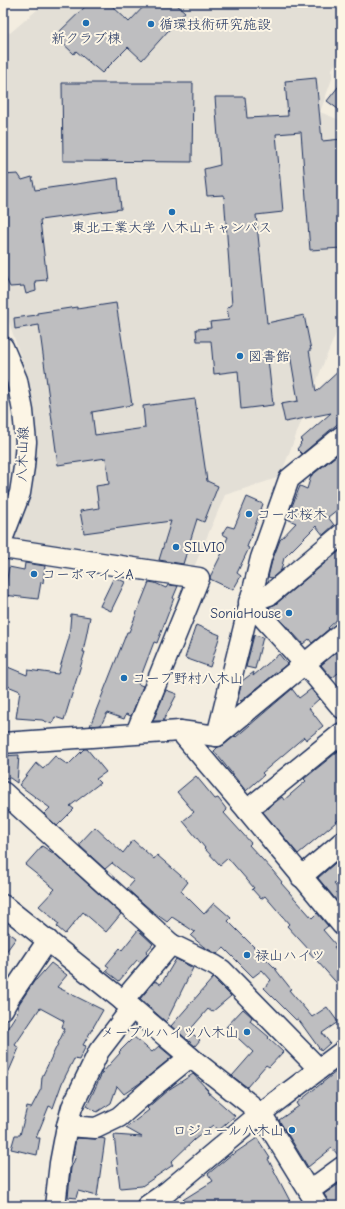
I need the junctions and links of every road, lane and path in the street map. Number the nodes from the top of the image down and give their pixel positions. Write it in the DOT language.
graph roads {
  1 [pos="3,348"];
  2 [pos="342,436"];
  3 [pos="342,534"];
  4 [pos="3,536"];
  5 [pos="3,548"];
  6 [pos="249,602"];
  7 [pos="342,633"];
  8 [pos="305,664"];
  9 [pos="342,708"];
  10 [pos="180,731"];
  11 [pos="136,733"];
  12 [pos="342,733"];
  13 [pos="217,736"];
  14 [pos="3,743"];
  15 [pos="3,792"];
  16 [pos="247,810"];
  17 [pos="342,842"];
  18 [pos="301,876"];
  19 [pos="3,905"];
  20 [pos="342,925"];
  21 [pos="48,940"];
  22 [pos="171,944"];
  23 [pos="127,1004"];
  24 [pos="3,1009"];
  25 [pos="342,1052"];
  26 [pos="190,1057"];
  27 [pos="319,1069"];
  28 [pos="261,1113"];
  29 [pos="67,1126"];
  30 [pos="342,1167"];
  31 [pos="172,1199"];
  32 [pos="313,1199"];
  33 [pos="55,1206"];
  34 [pos="148,1206"];
  1 -- 4 [label="street, 八木山線"];
  2 -- 6 [label="street"];
  3 -- 6 [label="street"];
  5 -- 11 [label="street"];
  6 -- 8 [label="street"];
  6 -- 13 [label="street"];
  7 -- 8 [label="street"];
  8 -- 9 [label="street"];
  8 -- 13 [label="street"];
  10 -- 11 [label="street"];
  10 -- 13 [label="street"];
  10 -- 16 [label="street"];
  11 -- 14 [label="street"];
  12 -- 16 [label="street"];
  15 -- 22 [label="street"];
  16 -- 18 [label="street"];
  17 -- 18 [label="street"];
  18 -- 20 [label="street"];
  19 -- 21 [label="street"];
  21 -- 23 [label="street"];
  21 -- 24 [label="street"];
  22 -- 23 [label="street"];
  22 -- 27 [label="street"];
  23 -- 26 [label="street"];
  23 -- 29 [label="street"];
  25 -- 27 [label="street"];
  26 -- 28 [label="street"];
  26 -- 29 [label="street"];
  27 -- 28 [label="street"];
  28 -- 31 [label="street"];
  28 -- 32 [label="street"];
  29 -- 33 [label="street"];
  30 -- 32 [label="street"];
  31 -- 34 [label="street"];
}
